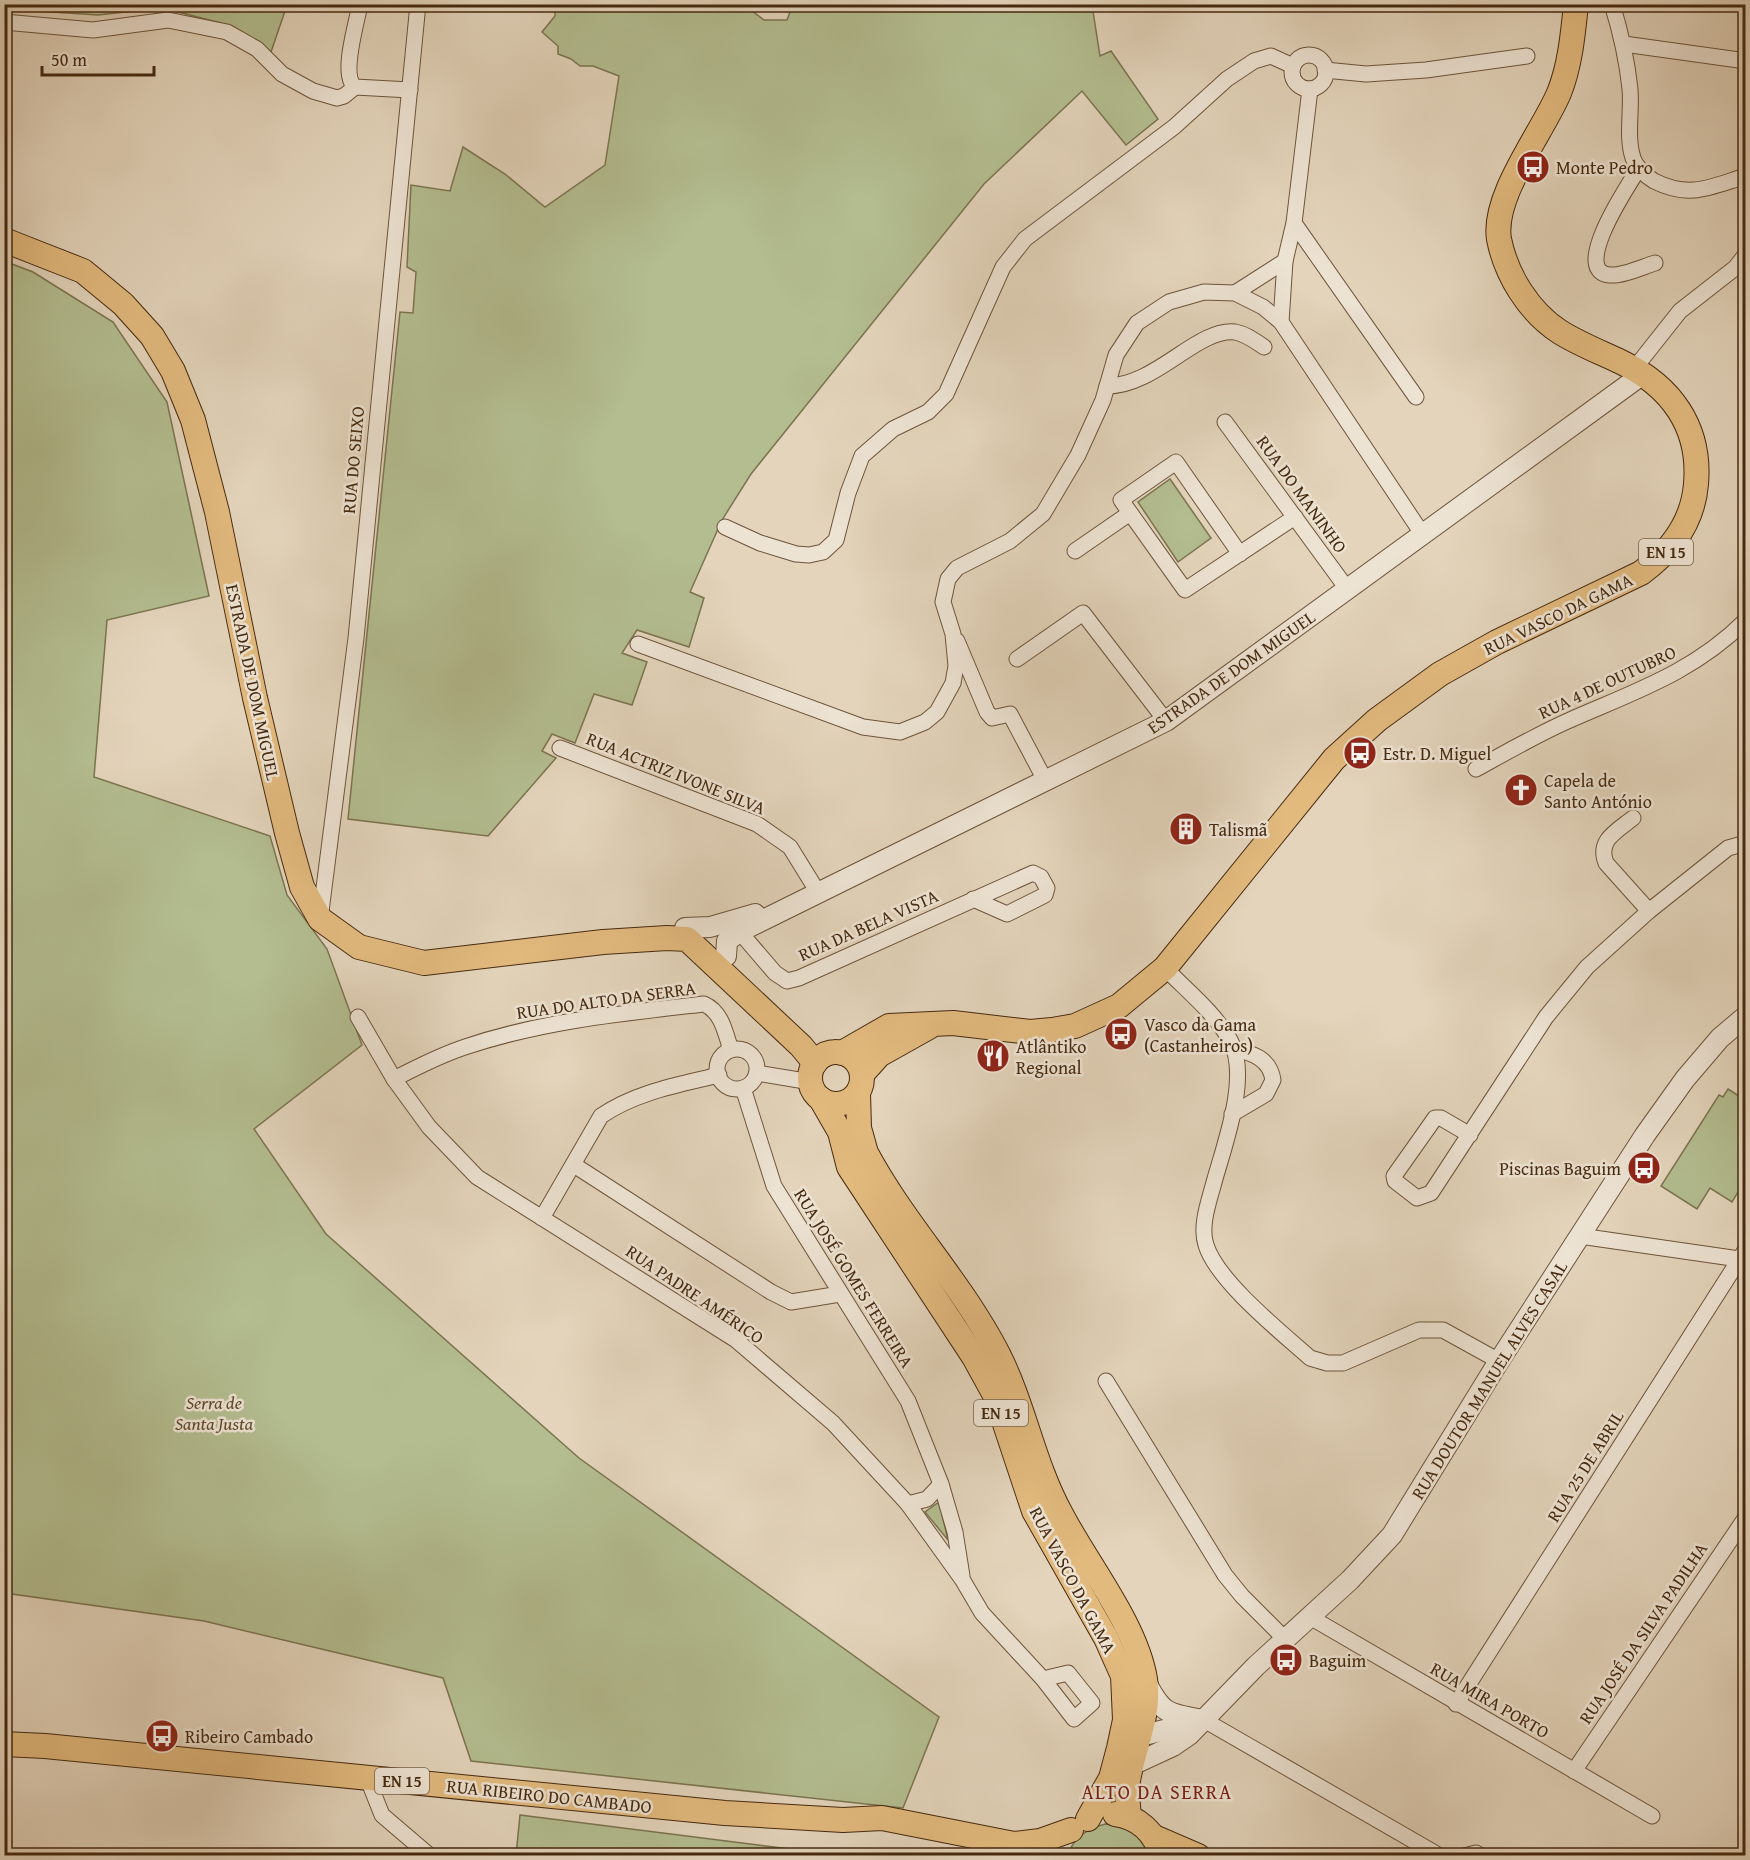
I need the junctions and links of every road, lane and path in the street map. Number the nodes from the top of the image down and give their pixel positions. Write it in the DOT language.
graph roads {
  1 [pos="360,4"];
  2 [pos="418,4"];
  3 [pos="1576,4"];
  4 [pos="1612,4"];
  5 [pos="4,22"];
  6 [pos="1624,44"];
  7 [pos="1527,56"];
  8 [pos="1746,61"];
  9 [pos="1293,66"];
  10 [pos="1325,69"];
  11 [pos="355,87"];
  12 [pos="1311,89"];
  13 [pos="410,90"];
  14 [pos="1639,168"];
  15 [pos="1746,176"];
  16 [pos="1294,223"];
  17 [pos="4,240"];
  18 [pos="1746,254"];
  19 [pos="1285,261"];
  20 [pos="1655,263"];
  21 [pos="1234,293"];
  22 [pos="1281,322"];
  23 [pos="1264,347"];
  24 [pos="1639,371"];
  25 [pos="1107,386"];
  26 [pos="1416,397"];
  27 [pos="1225,422"];
  28 [pos="1130,513"];
  29 [pos="1295,517"];
  30 [pos="725,527"];
  31 [pos="1423,535"];
  32 [pos="1075,551"];
  33 [pos="1240,554"];
  34 [pos="1348,590"];
  35 [pos="1746,620"];
  36 [pos="953,634"];
  37 [pos="638,644"];
  38 [pos="1017,660"];
  39 [pos="1166,722"];
  40 [pos="560,748"];
  41 [pos="1476,769"];
  42 [pos="1046,782"];
  43 [pos="1633,818"];
  44 [pos="1746,843"];
  45 [pos="819,894"];
  46 [pos="973,899"];
  47 [pos="1649,911"];
  48 [pos="320,919"];
  49 [pos="735,927"];
  50 [pos="685,928"];
  51 [pos="603,942"];
  52 [pos="726,957"];
  53 [pos="1165,968"];
  54 [pos="1746,1016"];
  55 [pos="358,1017"];
  56 [pos="934,1025"];
  57 [pos="1234,1049"];
  58 [pos="731,1050"];
  59 [pos="824,1070"];
  60 [pos="757,1073"];
  61 [pos="719,1075"];
  62 [pos="394,1079"];
  63 [pos="860,1083"];
  64 [pos="743,1088"];
  65 [pos="1232,1114"];
  66 [pos="1470,1135"];
  67 [pos="574,1165"];
  68 [pos="542,1218"];
  69 [pos="1580,1236"];
  70 [pos="1743,1256"];
  71 [pos="840,1294"];
  72 [pos="1499,1361"];
  73 [pos="1106,1381"];
  74 [pos="941,1484"];
  75 [pos="908,1504"];
  76 [pos="1746,1517"];
  77 [pos="962,1579"];
  78 [pos="1310,1617"];
  79 [pos="1285,1639"];
  80 [pos="1115,1656"];
  81 [pos="1043,1679"];
  82 [pos="1146,1682"];
  83 [pos="1456,1704"];
  84 [pos="1204,1720"];
  85 [pos="4,1744"];
  86 [pos="1148,1744"];
  87 [pos="1126,1757"];
  88 [pos="1574,1771"];
  89 [pos="367,1778"];
  90 [pos="1652,1816"];
  91 [pos="1129,1817"];
  92 [pos="843,1820"];
  93 [pos="1080,1824"];
  94 [pos="1158,1846"];
  95 [pos="430,1856"];
  96 [pos="994,1856"];
  97 [pos="1058,1856"];
  98 [pos="1198,1856"];
  99 [pos="1440,1856"];
  100 [pos="1464,1856"];
  101 [pos="1481,1856"];
  1 -- 11 [label="street"];
  2 -- 13 [label="street, RUA DO SEIXO"];
  3 -- 24 [label="main road, RUA VASCO DA GAMA / EN 15"];
  4 -- 6 [label="street"];
  5 -- 11 [label="street"];
  6 -- 8 [label="street"];
  6 -- 14 [label="street"];
  7 -- 10 [label="street"];
  9 -- 10 [label="street"];
  9 -- 12 [label="street"];
  9 -- 30 [label="street"];
  10 -- 12 [label="street"];
  11 -- 13 [label="street"];
  12 -- 16 [label="street"];
  13 -- 48 [label="street, RUA DO SEIXO"];
  14 -- 15 [label="street"];
  14 -- 20 [label="street"];
  16 -- 19 [label="street"];
  16 -- 26 [label="street"];
  17 -- 48 [label="main road, ESTRADA DE DOM MIGUEL"];
  18 -- 24 [label="street"];
  19 -- 21 [label="street"];
  19 -- 22 [label="street"];
  21 -- 22 [label="street"];
  21 -- 25 [label="street"];
  22 -- 31 [label="street"];
  23 -- 25 [label="street"];
  24 -- 31 [label="street, ESTRADA DE DOM MIGUEL"];
  24 -- 53 [label="main road, RUA VASCO DA GAMA / EN 15"];
  25 -- 36 [label="street"];
  27 -- 29 [label="street, RUA DO MANINHO"];
  28 -- 32 [label="street"];
  28 -- 33 [label="street"];
  28 -- 33 [label="street"];
  29 -- 33 [label="street"];
  29 -- 34 [label="street, RUA DO MANINHO"];
  31 -- 34 [label="street, ESTRADA DE DOM MIGUEL"];
  34 -- 39 [label="street, ESTRADA DE DOM MIGUEL"];
  35 -- 41 [label="street, RUA 4 DE OUTUBRO"];
  36 -- 37 [label="street"];
  36 -- 42 [label="street"];
  38 -- 39 [label="street"];
  39 -- 42 [label="street, ESTRADA DE DOM MIGUEL"];
  40 -- 45 [label="street, RUA ACTRIZ IVONE SILVA"];
  42 -- 45 [label="street, ESTRADA DE DOM MIGUEL"];
  43 -- 47 [label="street"];
  44 -- 47 [label="street"];
  45 -- 49 [label="street, ESTRADA DE DOM MIGUEL"];
  46 -- 49 [label="street, RUA DA BELA VISTA"];
  47 -- 66 [label="street"];
  48 -- 51 [label="main road, ESTRADA DE DOM MIGUEL"];
  49 -- 50 [label="street, ESTRADA DE DOM MIGUEL"];
  49 -- 52 [label="street"];
  50 -- 51 [label="main road, ESTRADA DE DOM MIGUEL"];
  50 -- 52 [label="main road"];
  51 -- 59 [label="main road, ESTRADA DE DOM MIGUEL"];
  52 -- 59 [label="main road"];
  53 -- 56 [label="main road, RUA VASCO DA GAMA / EN 15"];
  53 -- 57 [label="street"];
  54 -- 69 [label="street, RUA DOUTOR MANUEL ALVES CASAL"];
  55 -- 62 [label="street, RUA PADRE AMÉRICO"];
  56 -- 59 [label="main road, RUA VASCO DA GAMA / EN 15"];
  56 -- 63 [label="main road, RUA VASCO DA GAMA / EN 15"];
  57 -- 65 [label="street"];
  57 -- 65 [label="street"];
  58 -- 60 [label="street"];
  58 -- 61 [label="street"];
  58 -- 62 [label="street, RUA DO ALTO DA SERRA"];
  59 -- 60 [label="street"];
  59 -- 63 [label="main road"];
  59 -- 63 [label="main road"];
  59 -- 80 [label="main road, RUA VASCO DA GAMA / EN 15"];
  60 -- 64 [label="street"];
  61 -- 64 [label="street"];
  61 -- 67 [label="street"];
  62 -- 68 [label="street, RUA PADRE AMÉRICO"];
  63 -- 82 [label="main road, RUA VASCO DA GAMA / EN 15"];
  64 -- 71 [label="street, RUA JOSÉ GOMES FERREIRA"];
  65 -- 72 [label="street"];
  66 -- 66 [label="street"];
  67 -- 68 [label="street"];
  67 -- 71 [label="street"];
  68 -- 75 [label="street, RUA PADRE AMÉRICO"];
  69 -- 70 [label="street"];
  69 -- 72 [label="street, RUA DOUTOR MANUEL ALVES CASAL"];
  70 -- 83 [label="street, RUA 25 DE ABRIL"];
  71 -- 74 [label="street, RUA JOSÉ GOMES FERREIRA"];
  72 -- 78 [label="street, RUA DOUTOR MANUEL ALVES CASAL"];
  73 -- 79 [label="street"];
  74 -- 75 [label="street"];
  74 -- 77 [label="street, RUA JOSÉ GOMES FERREIRA"];
  75 -- 77 [label="street, RUA PADRE AMÉRICO"];
  76 -- 88 [label="street, RUA JOSÉ DA SILVA PADILHA"];
  77 -- 81 [label="street, RUA PADRE AMÉRICO"];
  78 -- 79 [label="street, RUA DOUTOR MANUEL ALVES CASAL"];
  78 -- 83 [label="street, RUA MIRA PORTO"];
  79 -- 84 [label="street, RUA DOUTOR MANUEL ALVES CASAL"];
  80 -- 86 [label="street"];
  80 -- 87 [label="main road, RUA VASCO DA GAMA / EN 15"];
  82 -- 84 [label="street"];
  82 -- 86 [label="main road, RUA VASCO DA GAMA / EN 15"];
  83 -- 88 [label="street, RUA MIRA PORTO"];
  84 -- 86 [label="street"];
  84 -- 99 [label="street"];
  85 -- 89 [label="main road, RUA RIBEIRO DO CAMBADO / EN 15"];
  86 -- 87 [label="main road, RUA VASCO DA GAMA / EN 15"];
  87 -- 91 [label="main road, RUA VASCO DA GAMA / EN 15"];
  87 -- 93 [label="main road, RUA VASCO DA GAMA / EN 15"];
  88 -- 90 [label="street, RUA MIRA PORTO"];
  89 -- 92 [label="main road, RUA RIBEIRO DO CAMBADO / EN 15"];
  89 -- 95 [label="street"];
  91 -- 93 [label="main road, RUA RIBEIRO DO CAMBADO"];
  91 -- 94 [label="main road"];
  92 -- 93 [label="main road, RUA RIBEIRO DO CAMBADO / EN 15"];
  92 -- 96 [label="main road, RUA RIBEIRO DO CAMBADO / EN 15"];
  93 -- 97 [label="main road, RUA VASCO DA GAMA"];
  94 -- 98 [label="main road"];
  100 -- 101 [label="street"];
}
